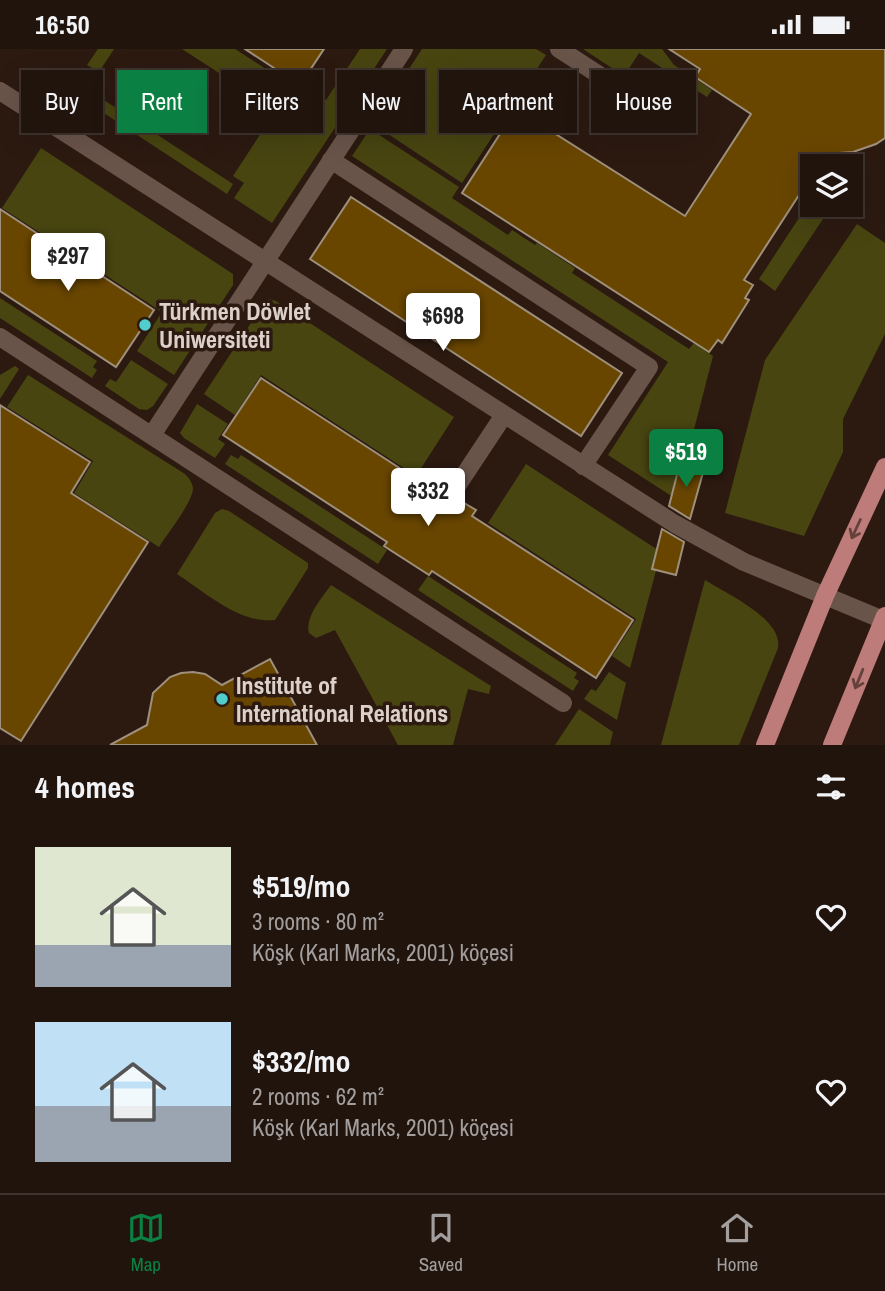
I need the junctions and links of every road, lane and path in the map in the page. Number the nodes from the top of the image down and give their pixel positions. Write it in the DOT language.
graph roads {
  1 [pos="404,49"];
  2 [pos="559,49"];
  3 [pos="591,70"];
  4 [pos="0,91"];
  5 [pos="331,160"];
  6 [pos="266,262"];
  7 [pos="2,343"];
  8 [pos="504,415"];
  9 [pos="152,435"];
  10 [pos="583,466"];
  11 [pos="885,467"];
  12 [pos="455,489"];
  13 [pos="825,596"];
  14 [pos="884,618"];
  15 [pos="563,703"];
  16 [pos="765,745"];
  17 [pos="832,745"];
  1 -- 5 [label="street"];
  2 -- 3 [label="street"];
  4 -- 6 [label="street"];
  5 -- 6 [label="street"];
  5 -- 10 [label="street"];
  6 -- 8 [label="street"];
  6 -- 9 [label="street"];
  7 -- 9 [label="street"];
  8 -- 10 [label="street"];
  8 -- 12 [label="street"];
  9 -- 15 [label="street"];
  10 -- 13 [label="street"];
  11 -- 13 [label="main road, one-way"];
  13 -- 14 [label="street"];
  13 -- 16 [label="main road"];
  14 -- 17 [label="main road, one-way"];
}
